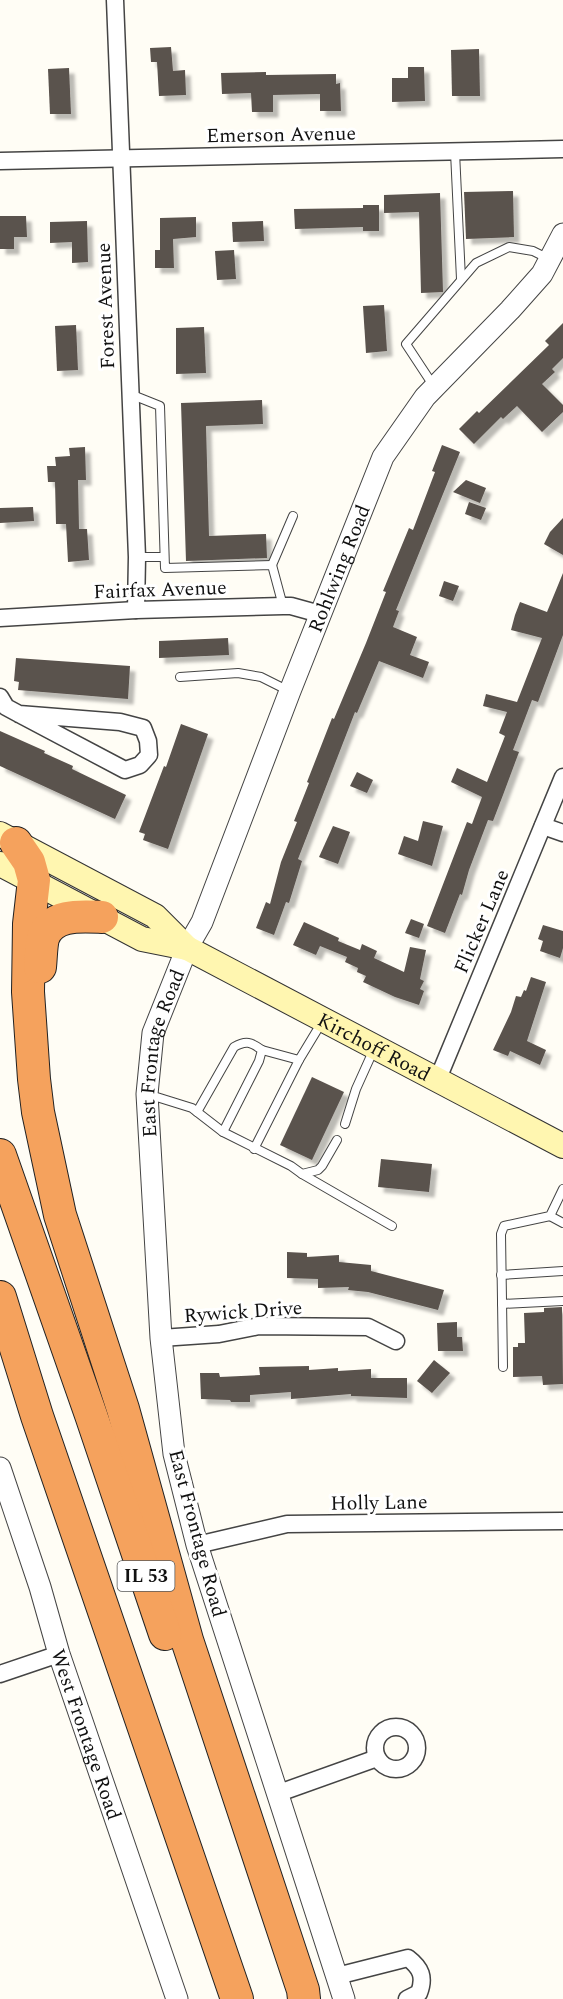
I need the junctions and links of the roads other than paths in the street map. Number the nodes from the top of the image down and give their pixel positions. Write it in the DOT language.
graph roads {
  1 [pos="115,0"];
  2 [pos="563,149"];
  3 [pos="455,152"];
  4 [pos="120,158"];
  5 [pos="0,161"];
  6 [pos="563,234"];
  7 [pos="549,259"];
  8 [pos="461,279"];
  9 [pos="435,388"];
  10 [pos="130,394"];
  11 [pos="293,516"];
  12 [pos="137,557"];
  13 [pos="164,557"];
  14 [pos="272,565"];
  15 [pos="283,606"];
  16 [pos="136,610"];
  17 [pos="320,614"];
  18 [pos="0,618"];
  19 [pos="180,677"];
  20 [pos="290,691"];
  21 [pos="0,697"];
  22 [pos="19,714"];
  23 [pos="563,777"];
  24 [pos="543,826"];
  25 [pos="563,833"];
  26 [pos="5,847"];
  27 [pos="34,880"];
  28 [pos="102,917"];
  29 [pos="187,948"];
  30 [pos="323,1020"];
  31 [pos="375,1048"];
  32 [pos="262,1050"];
  33 [pos="33,1051"];
  34 [pos="299,1060"];
  35 [pos="437,1081"];
  36 [pos="147,1094"];
  37 [pos="197,1112"];
  38 [pos="345,1124"];
  39 [pos="223,1132"];
  40 [pos="337,1140"];
  41 [pos="563,1146"];
  42 [pos="254,1149"];
  43 [pos="0,1155"];
  44 [pos="302,1174"];
  45 [pos="563,1189"];
  46 [pos="550,1216"];
  47 [pos="563,1223"];
  48 [pos="392,1226"];
  49 [pos="563,1271"];
  50 [pos="501,1275"];
  51 [pos="0,1297"];
  52 [pos="563,1302"];
  53 [pos="502,1304"];
  54 [pos="161,1338"];
  55 [pos="396,1341"];
  56 [pos="0,1345"];
  57 [pos="502,1367"];
  58 [pos="37,1416"];
  59 [pos="0,1468"];
  60 [pos="563,1521"];
  61 [pos="197,1545"];
  62 [pos="59,1654"];
  63 [pos="0,1674"];
  64 [pos="377,1758"];
  65 [pos="279,1793"];
  66 [pos="337,1976"];
  67 [pos="177,1999"];
  68 [pos="237,1999"];
  69 [pos="288,1999"];
  70 [pos="304,1999"];
  71 [pos="344,1999"];
  72 [pos="407,1999"];
  1 -- 4 [label="street, Forest Avenue"];
  2 -- 3 [label="street, Emerson Avenue"];
  3 -- 4 [label="street, Emerson Avenue"];
  3 -- 8 [label="lane"];
  4 -- 5 [label="street, Emerson Avenue"];
  4 -- 10 [label="street, Forest Avenue"];
  6 -- 7 [label="street, Rohlwing Road"];
  7 -- 8 [label="lane"];
  7 -- 9 [label="street, Rohlwing Road"];
  8 -- 9 [label="lane"];
  9 -- 17 [label="street, Rohlwing Road"];
  10 -- 12 [label="street, Forest Avenue"];
  10 -- 13 [label="lane"];
  11 -- 14 [label="lane"];
  12 -- 13 [label="lane"];
  12 -- 16 [label="street, Forest Avenue"];
  13 -- 14 [label="lane"];
  14 -- 15 [label="lane"];
  15 -- 16 [label="street, Fairfax Avenue"];
  15 -- 17 [label="street, Fairfax Avenue"];
  16 -- 18 [label="street, Fairfax Avenue"];
  17 -- 20 [label="street, Rohlwing Road"];
  19 -- 20 [label="lane"];
  20 -- 29 [label="street, Rohlwing Road"];
  21 -- 22 [label="street"];
  22 -- 22 [label="street"];
  23 -- 24 [label="street, Flicker Lane"];
  24 -- 25 [label="street"];
  24 -- 35 [label="street, Flicker Lane"];
  26 -- 27 [label="highway"];
  26 -- 29 [label="main road, Kirchoff Road"];
  27 -- 28 [label="main road, Kirchoff Road"];
  27 -- 33 [label="highway"];
  28 -- 29 [label="main road, Kirchoff Road"];
  28 -- 33 [label="highway"];
  29 -- 30 [label="main road, Kirchoff Road"];
  29 -- 36 [label="street, East Frontage Road"];
  30 -- 31 [label="main road, Kirchoff Road"];
  30 -- 34 [label="lane"];
  31 -- 35 [label="main road, Kirchoff Road"];
  31 -- 38 [label="lane"];
  32 -- 34 [label="lane"];
  32 -- 37 [label="lane"];
  32 -- 39 [label="lane"];
  33 -- 70 [label="highway"];
  34 -- 42 [label="lane"];
  35 -- 41 [label="main road, Kirchoff Road"];
  36 -- 37 [label="lane"];
  36 -- 54 [label="street, East Frontage Road"];
  37 -- 39 [label="lane"];
  39 -- 42 [label="lane"];
  40 -- 44 [label="lane"];
  42 -- 44 [label="lane"];
  43 -- 69 [label="highway, IL 53"];
  44 -- 48 [label="lane"];
  45 -- 46 [label="lane"];
  46 -- 47 [label="lane"];
  46 -- 50 [label="lane"];
  49 -- 50 [label="lane"];
  50 -- 53 [label="lane"];
  51 -- 58 [label="highway, IL 53"];
  52 -- 53 [label="lane"];
  53 -- 57 [label="lane"];
  54 -- 55 [label="street, Rywick Drive"];
  54 -- 61 [label="street, East Frontage Road"];
  56 -- 58 [label="highway"];
  58 -- 68 [label="highway, IL 53"];
  59 -- 62 [label="street, West Frontage Road"];
  60 -- 61 [label="street, Holly Lane"];
  61 -- 65 [label="street, East Frontage Road"];
  62 -- 63 [label="street"];
  62 -- 67 [label="street, West Frontage Road"];
  64 -- 65 [label="street"];
  65 -- 66 [label="street, East Frontage Road"];
  66 -- 71 [label="street, East Frontage Road"];
  66 -- 72 [label="street"];
}
